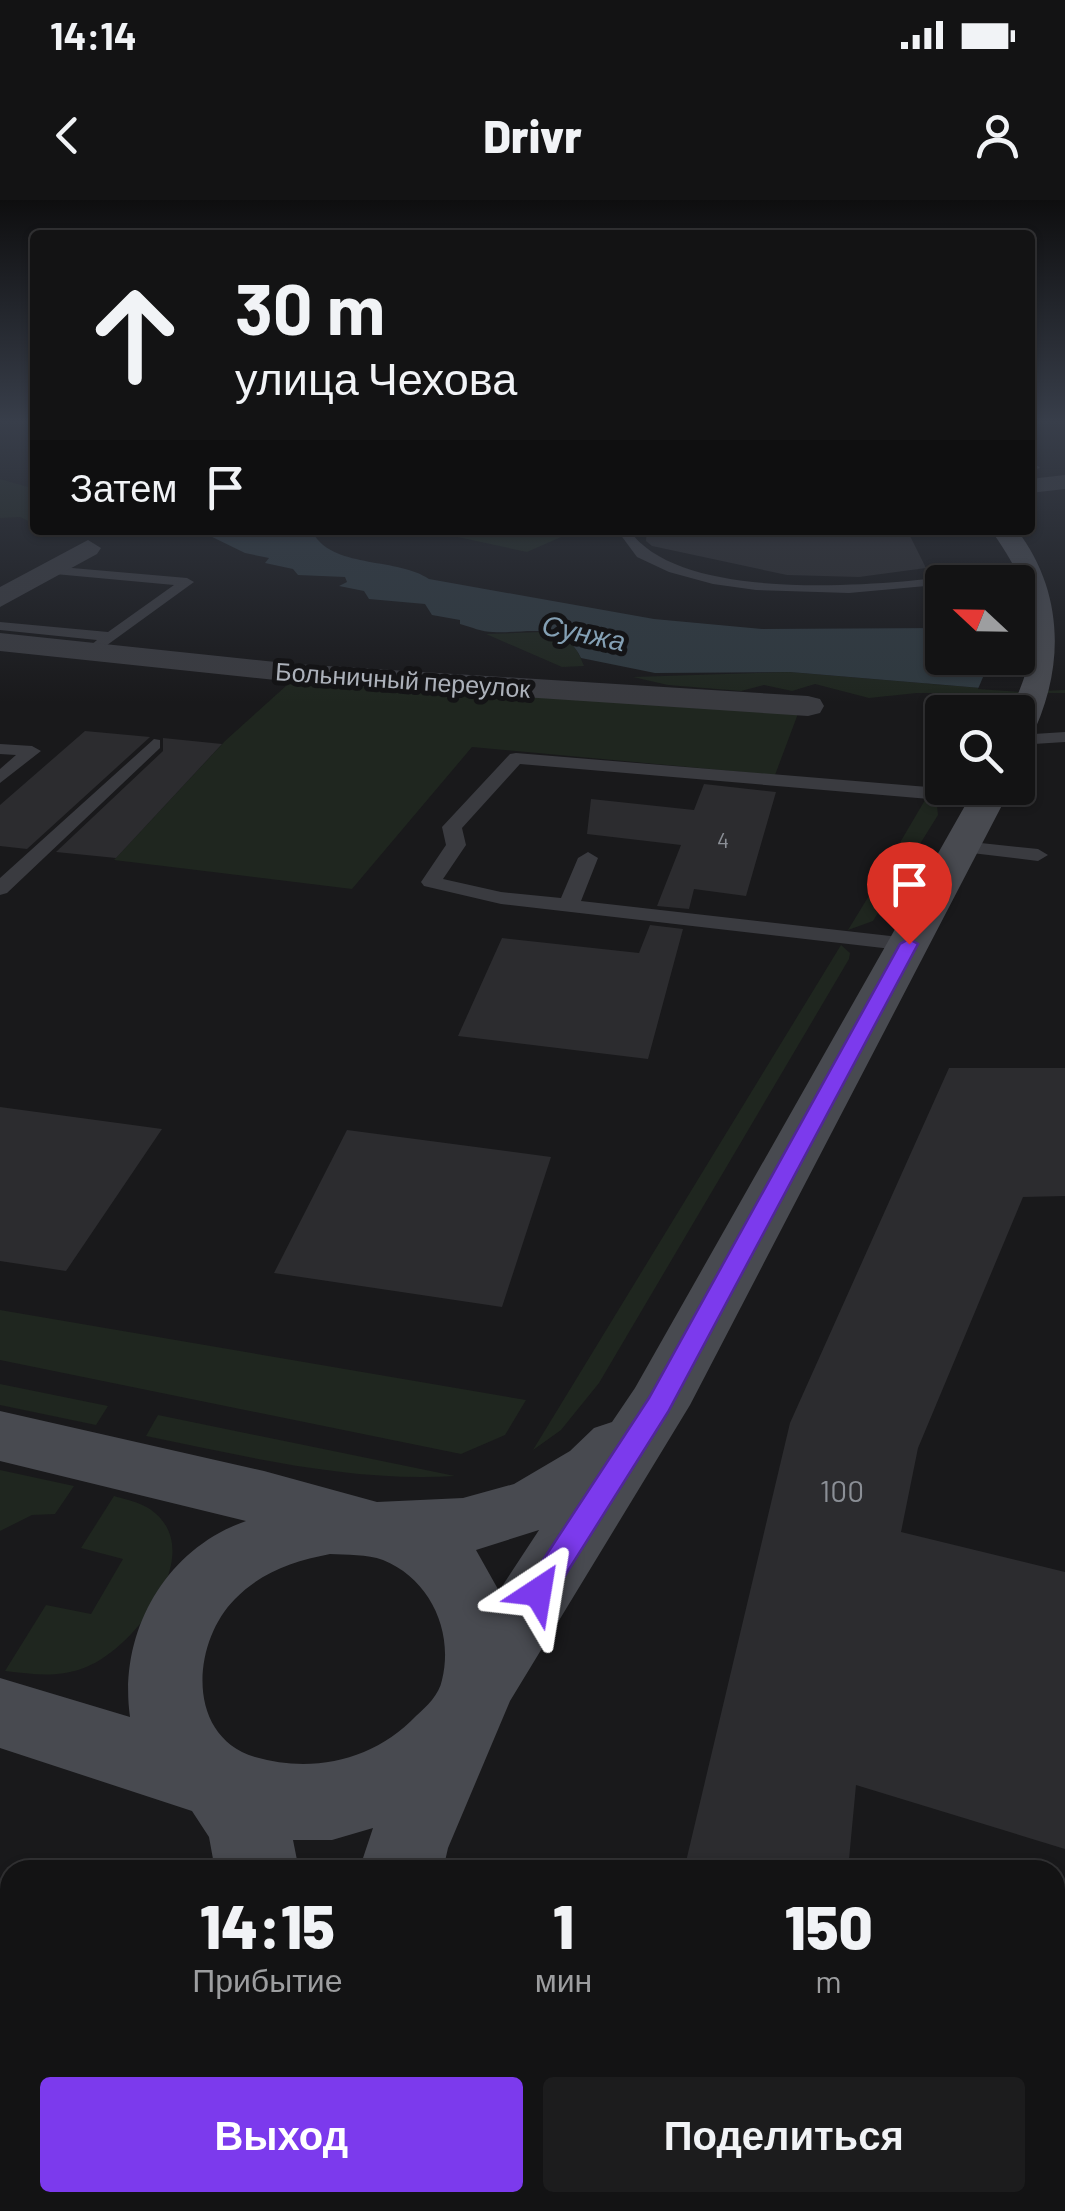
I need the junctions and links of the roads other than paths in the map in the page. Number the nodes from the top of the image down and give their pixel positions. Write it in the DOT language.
graph roads {
  1 [pos="627,535"];
  2 [pos="1009,535"];
  3 [pos="88,548"];
  4 [pos="49,570"];
  5 [pos="925,585"];
  6 [pos="0,598"];
  7 [pos="0,626"];
  8 [pos="0,642"];
  9 [pos="102,644"];
  10 [pos="1035,696"];
  11 [pos="808,706"];
  12 [pos="1035,737"];
  13 [pos="1065,737"];
  14 [pos="154,744"];
  15 [pos="0,748"];
  16 [pos="0,778"];
  17 [pos="925,788"];
  18 [pos="985,805"];
  19 [pos="962,848"];
  20 [pos="1038,854"];
  21 [pos="588,858"];
  22 [pos="2,886"];
  23 [pos="568,906"];
  24 [pos="909,944"];
  25 [pos="658,1405"];
  26 [pos="0,1436"];
  27 [pos="377,1530"];
  28 [pos="468,1708"];
  29 [pos="0,1713"];
  30 [pos="219,1782"];
  31 [pos="256,1860"];
  32 [pos="403,1860"];
  1 -- 5 [label="lane"];
  2 -- 10 [label="main road"];
  3 -- 4 [label="street"];
  4 -- 6 [label="street"];
  4 -- 9 [label="lane"];
  7 -- 9 [label="lane"];
  8 -- 9 [label="street, Больничный переулок"];
  9 -- 11 [label="street, Больничный переулок"];
  12 -- 13 [label="lane"];
  14 -- 22 [label="lane"];
  15 -- 16 [label="lane"];
  17 -- 23 [label="lane"];
  18 -- 19 [label="main road"];
  19 -- 20 [label="lane"];
  19 -- 24 [label="main road"];
  21 -- 23 [label="lane"];
  23 -- 24 [label="lane"];
  24 -- 25 [label="main road"];
  25 -- 27 [label="main road"];
  25 -- 28 [label="main road"];
  26 -- 27 [label="main road"];
  27 -- 28 [label="main road"];
  27 -- 30 [label="main road"];
  28 -- 30 [label="main road"];
  28 -- 32 [label="main road"];
  29 -- 30 [label="main road"];
  30 -- 31 [label="main road"];
}
